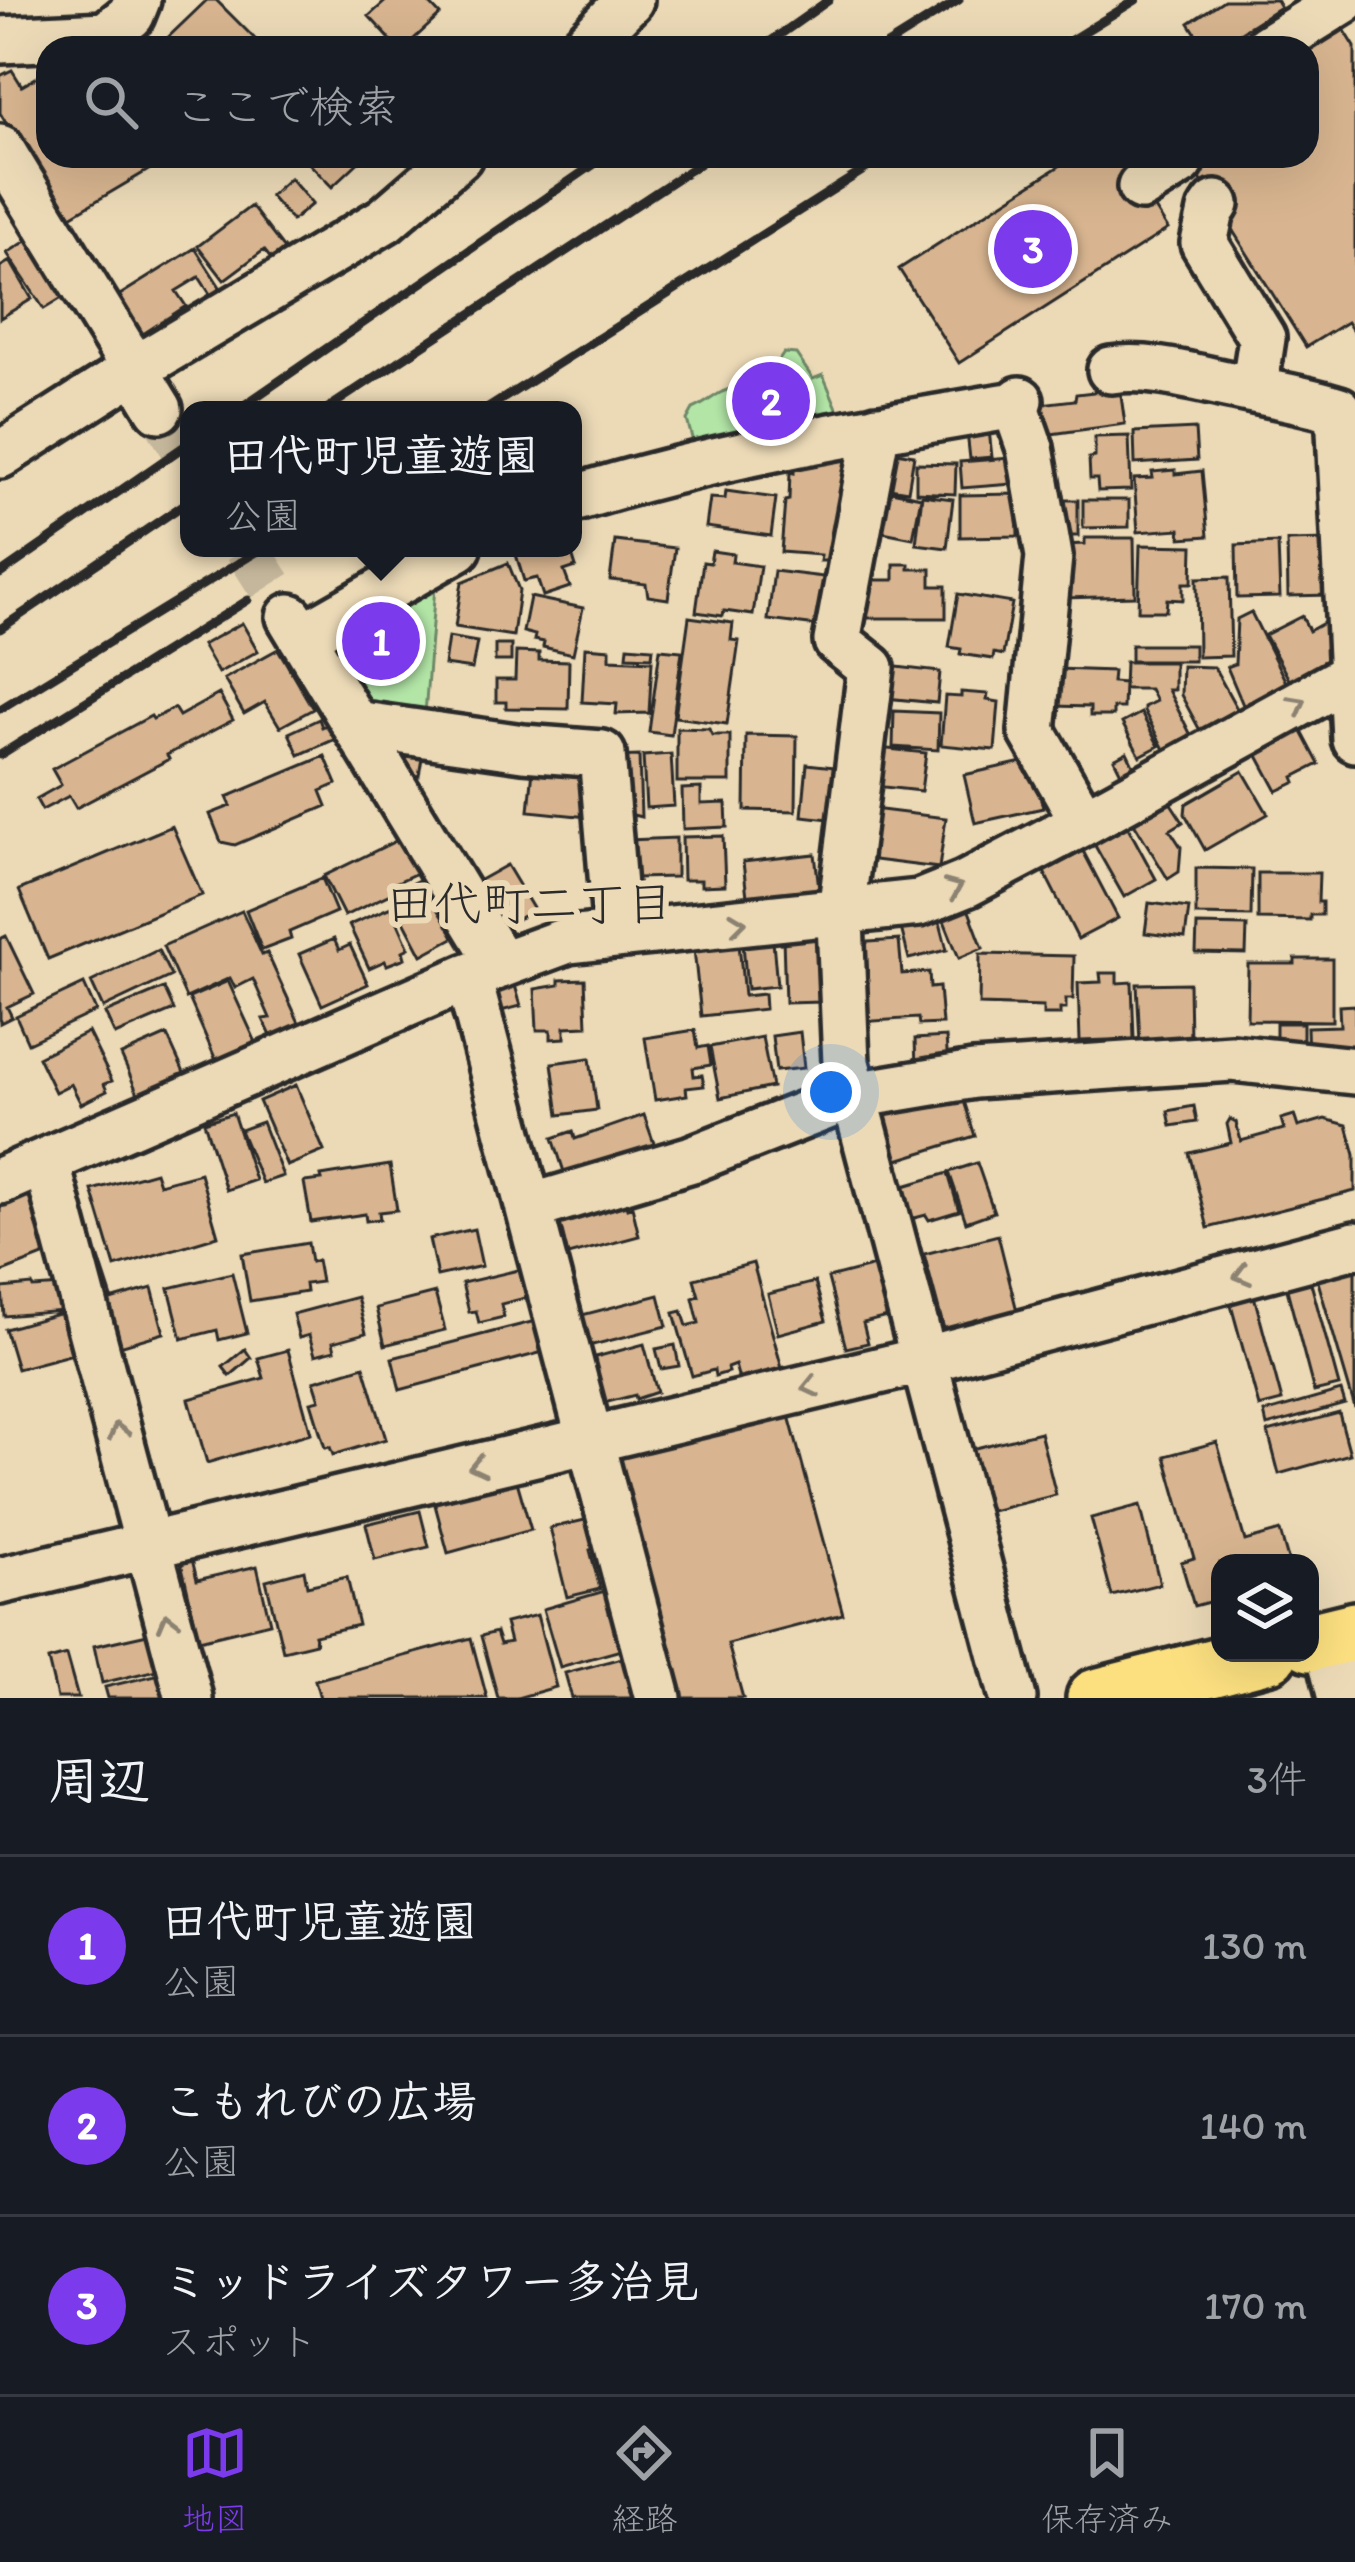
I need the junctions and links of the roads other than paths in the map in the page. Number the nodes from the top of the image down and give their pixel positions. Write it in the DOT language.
graph roads {
  1 [pos="137,0"];
  2 [pos="630,0"];
  3 [pos="1344,0"];
  4 [pos="85,36"];
  5 [pos="594,36"];
  6 [pos="1286,36"];
  7 [pos="36,38"];
  8 [pos="0,40"];
  9 [pos="445,168"];
  10 [pos="1171,168"];
  11 [pos="6,170"];
  12 [pos="1141,187"];
  13 [pos="1214,208"];
  14 [pos="135,368"];
  15 [pos="1111,370"];
  16 [pos="1255,390"];
  17 [pos="159,409"];
  18 [pos="1347,414"];
  19 [pos="877,428"];
  20 [pos="0,455"];
  21 [pos="582,497"];
  22 [pos="440,557"];
  23 [pos="1354,673"];
  24 [pos="355,724"];
  25 [pos="1355,739"];
  26 [pos="1084,822"];
  27 [pos="841,912"];
  28 [pos="617,935"];
  29 [pos="484,971"];
  30 [pos="1355,1071"];
  31 [pos="855,1095"];
  32 [pos="46,1161"];
  33 [pos="0,1181"];
  34 [pos="531,1208"];
  35 [pos="1355,1245"];
  36 [pos="924,1360"];
  37 [pos="590,1439"];
  38 [pos="148,1544"];
  39 [pos="0,1581"];
  40 [pos="1330,1637"];
  41 [pos="1234,1662"];
  42 [pos="189,1698"];
  43 [pos="658,1698"];
  44 [pos="1013,1698"];
  45 [pos="1096,1698"];
  46 [pos="1341,1698"];
  1 -- 4 [label="street"];
  2 -- 5 [label="street"];
  3 -- 6 [label="street"];
  7 -- 8 [label="street"];
  9 -- 14 [label="street"];
  10 -- 12 [label="street"];
  11 -- 14 [label="street"];
  13 -- 16 [label="street"];
  14 -- 17 [label="street"];
  14 -- 20 [label="street"];
  15 -- 16 [label="street"];
  16 -- 18 [label="street"];
  18 -- 23 [label="street"];
  19 -- 21 [label="street"];
  19 -- 26 [label="street"];
  19 -- 27 [label="street"];
  22 -- 24 [label="street"];
  23 -- 25 [label="street"];
  26 -- 23 [label="street, one-way"];
  24 -- 28 [label="street"];
  24 -- 29 [label="street"];
  27 -- 26 [label="street, one-way"];
  28 -- 27 [label="street, one-way"];
  27 -- 31 [label="street"];
  28 -- 29 [label="street"];
  29 -- 32 [label="street"];
  29 -- 34 [label="street"];
  30 -- 31 [label="street"];
  31 -- 34 [label="street"];
  31 -- 36 [label="street"];
  32 -- 33 [label="street"];
  38 -- 32 [label="street, one-way"];
  34 -- 37 [label="street"];
  35 -- 36 [label="street, one-way"];
  36 -- 37 [label="street, one-way"];
  36 -- 44 [label="street"];
  37 -- 38 [label="street, one-way"];
  37 -- 43 [label="street"];
  38 -- 39 [label="street"];
  42 -- 38 [label="street, one-way"];
  40 -- 46 [label="street"];
  41 -- 45 [label="main road"];
}
